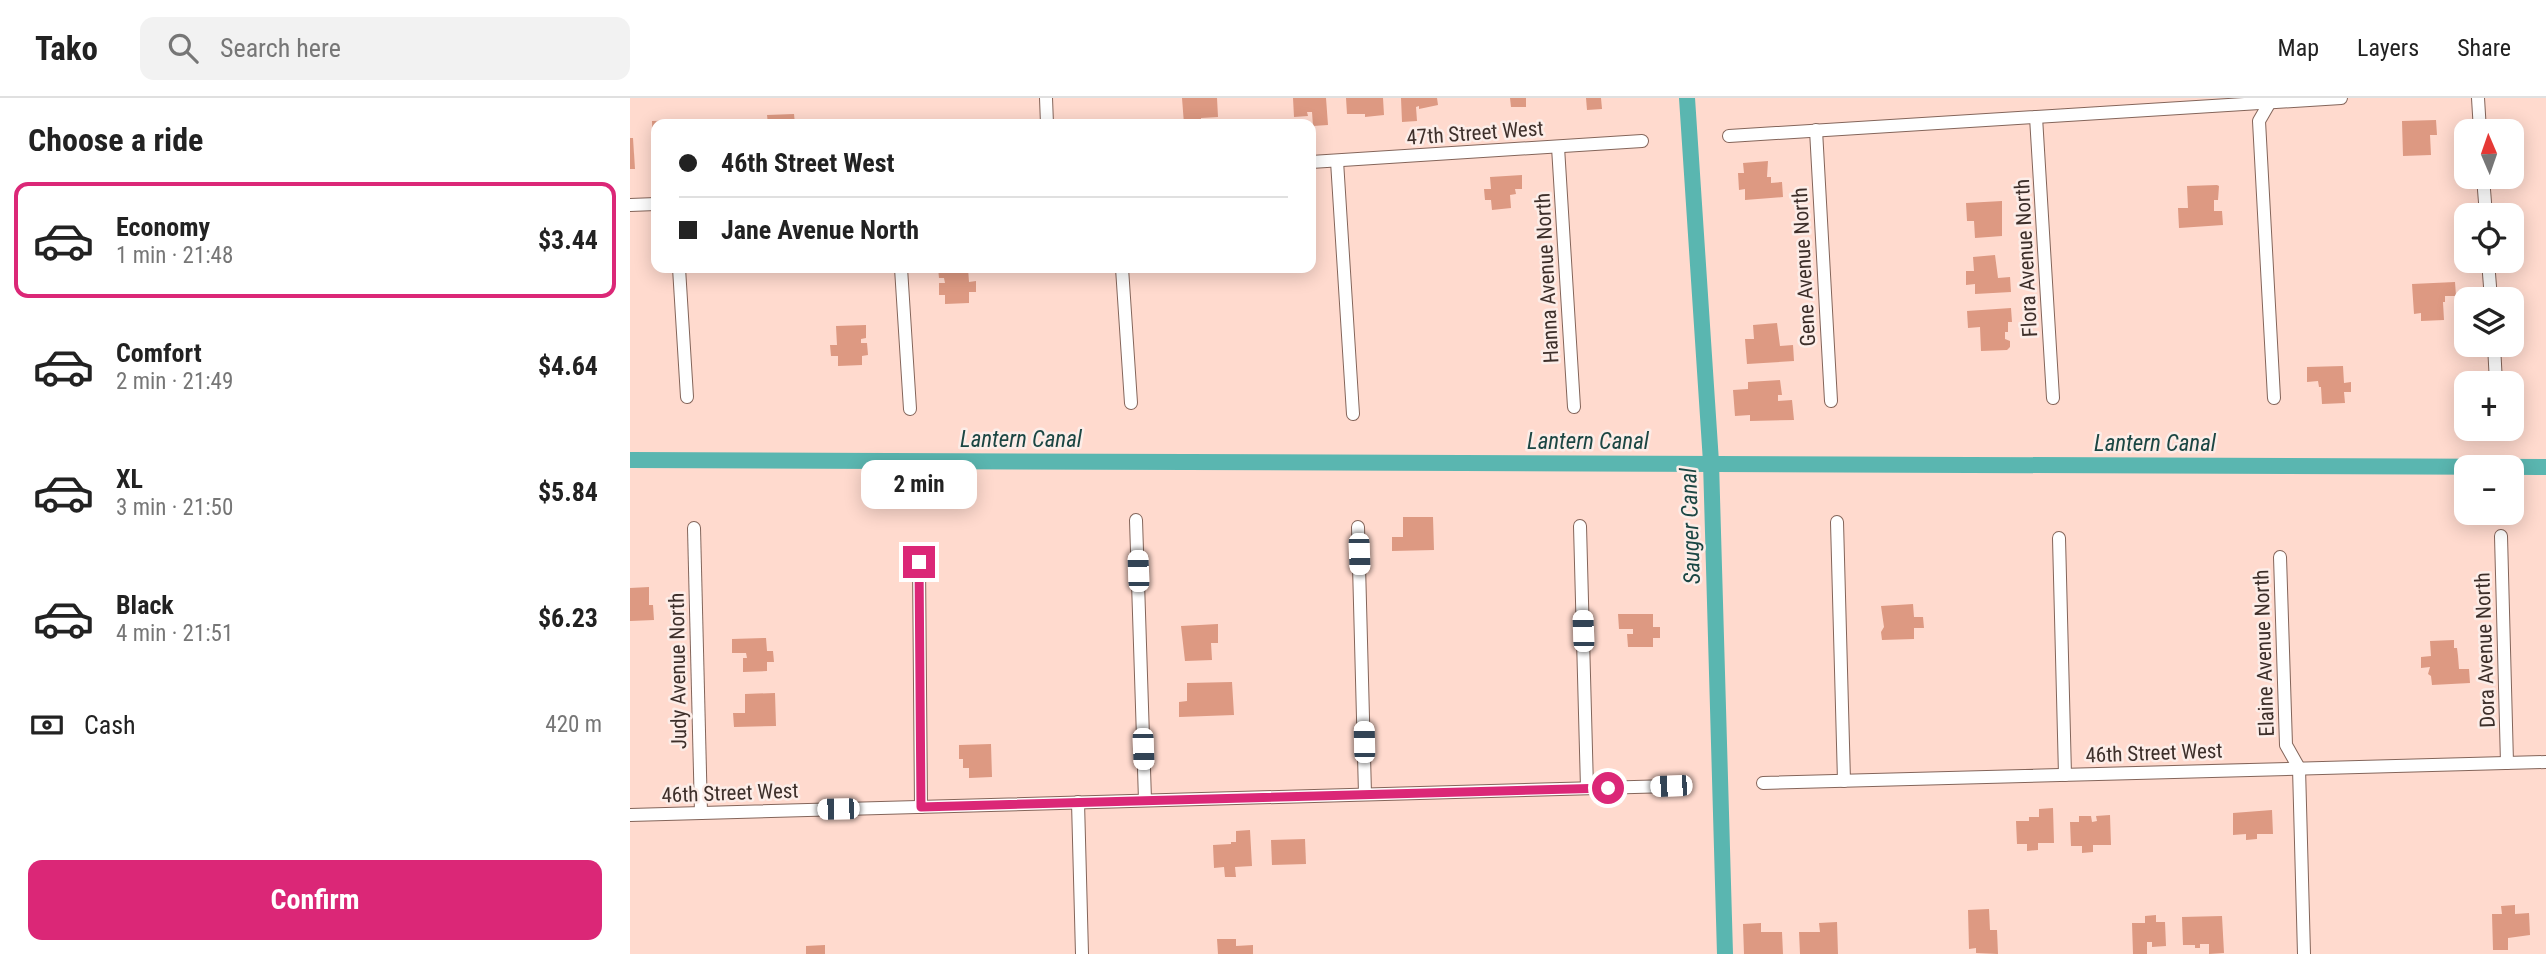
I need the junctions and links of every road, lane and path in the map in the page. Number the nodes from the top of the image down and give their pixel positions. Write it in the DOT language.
graph roads {
  1 [pos="1046,98"];
  2 [pos="2341,98"];
  3 [pos="2478,98"];
  4 [pos="2270,100"];
  5 [pos="2036,117"];
  6 [pos="1047,119"];
  7 [pos="2479,119"];
  8 [pos="1816,130"];
  9 [pos="1729,136"];
  10 [pos="1642,141"];
  11 [pos="1558,146"];
  12 [pos="1337,161"];
  13 [pos="1316,162"];
  14 [pos="651,204"];
  15 [pos="630,205"];
  16 [pos="679,273"];
  17 [pos="901,273"];
  18 [pos="1122,273"];
  19 [pos="687,397"];
  20 [pos="2053,398"];
  21 [pos="2274,398"];
  22 [pos="1831,401"];
  23 [pos="1131,403"];
  24 [pos="1574,407"];
  25 [pos="909,409"];
  26 [pos="1353,414"];
  27 [pos="1136,520"];
  28 [pos="1837,522"];
  29 [pos="1580,526"];
  30 [pos="1359,527"];
  31 [pos="694,528"];
  32 [pos="2501,537"];
  33 [pos="2059,538"];
  34 [pos="2280,557"];
  35 [pos="919,562"];
  36 [pos="2546,762"];
  37 [pos="2507,763"];
  38 [pos="2299,768"];
  39 [pos="2065,775"];
  40 [pos="1844,781"];
  41 [pos="1763,783"];
  42 [pos="1671,786"];
  43 [pos="1587,788"];
  44 [pos="1365,794"];
  45 [pos="1145,800"];
  46 [pos="1078,802"];
  47 [pos="921,807"];
  48 [pos="701,813"];
  49 [pos="630,815"];
  50 [pos="1082,954"];
  51 [pos="2304,954"];
  1 -- 6 [label="street"];
  2 -- 4 [label="street"];
  3 -- 7 [label="street"];
  4 -- 5 [label="street"];
  4 -- 21 [label="street"];
  5 -- 8 [label="street"];
  5 -- 20 [label="street, Flora Avenue North"];
  8 -- 9 [label="street"];
  8 -- 22 [label="street, Gene Avenue North"];
  10 -- 11 [label="street, 47th Street West"];
  11 -- 12 [label="street, 47th Street West"];
  11 -- 24 [label="street, Hanna Avenue North"];
  12 -- 13 [label="street, 47th Street West"];
  12 -- 26 [label="street"];
  14 -- 15 [label="street"];
  16 -- 19 [label="street"];
  17 -- 25 [label="street"];
  18 -- 23 [label="street"];
  27 -- 45 [label="street"];
  28 -- 40 [label="street"];
  29 -- 43 [label="street"];
  30 -- 44 [label="street"];
  31 -- 48 [label="street, Judy Avenue North"];
  32 -- 37 [label="street, Dora Avenue North"];
  33 -- 39 [label="street"];
  34 -- 38 [label="street, Elaine Avenue North"];
  35 -- 47 [label="street"];
  36 -- 37 [label="street, 46th Street West"];
  37 -- 38 [label="street, 46th Street West"];
  38 -- 39 [label="street, 46th Street West"];
  38 -- 51 [label="street, Elaine Avenue North"];
  39 -- 40 [label="street, 46th Street West"];
  40 -- 41 [label="street, 46th Street West"];
  42 -- 43 [label="street, 46th Street West"];
  43 -- 44 [label="street, 46th Street West"];
  44 -- 45 [label="street, 46th Street West"];
  45 -- 46 [label="street, 46th Street West"];
  46 -- 47 [label="street, 46th Street West"];
  46 -- 50 [label="street"];
  47 -- 48 [label="street, 46th Street West"];
  48 -- 49 [label="street, 46th Street West"];
}
